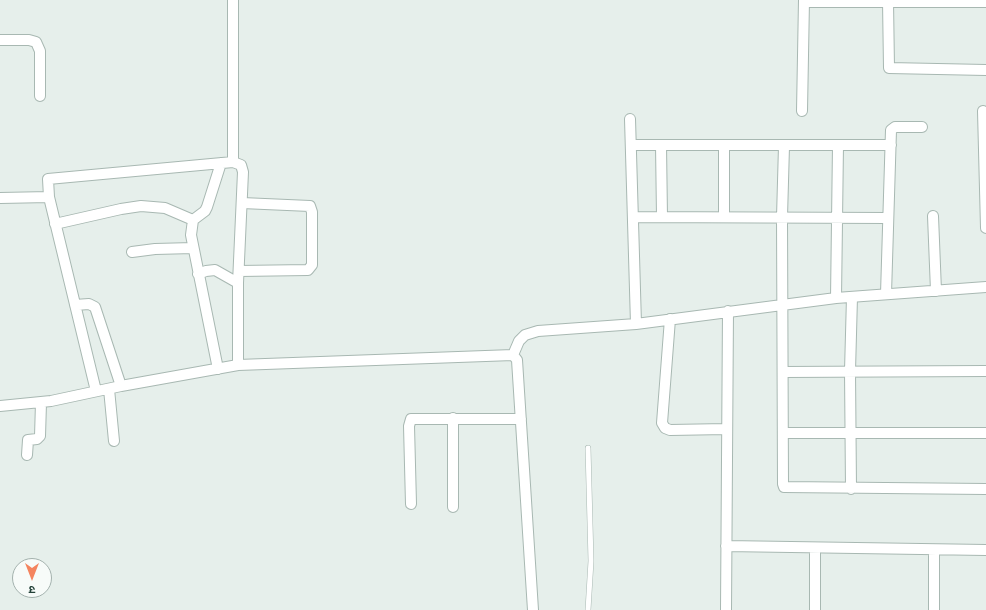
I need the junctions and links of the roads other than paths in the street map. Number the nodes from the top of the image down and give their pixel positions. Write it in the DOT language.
graph roads {
  1 [pos="233,0"];
  2 [pos="804,1"];
  3 [pos="888,2"];
  4 [pos="986,2"];
  5 [pos="0,40"];
  6 [pos="986,70"];
  7 [pos="40,96"];
  8 [pos="802,111"];
  9 [pos="983,111"];
  10 [pos="630,119"];
  11 [pos="922,128"];
  12 [pos="631,145"];
  13 [pos="661,145"];
  14 [pos="838,145"];
  15 [pos="891,145"];
  16 [pos="724,146"];
  17 [pos="784,146"];
  18 [pos="985,156"];
  19 [pos="233,162"];
  20 [pos="221,163"];
  21 [pos="49,197"];
  22 [pos="0,198"];
  23 [pos="242,203"];
  24 [pos="633,216"];
  25 [pos="662,216"];
  26 [pos="724,216"];
  27 [pos="836,216"];
  28 [pos="933,216"];
  29 [pos="782,217"];
  30 [pos="888,218"];
  31 [pos="194,220"];
  32 [pos="986,222"];
  33 [pos="56,224"];
  34 [pos="986,228"];
  35 [pos="193,248"];
  36 [pos="132,252"];
  37 [pos="239,271"];
  38 [pos="198,274"];
  39 [pos="238,283"];
  40 [pos="986,287"];
  41 [pos="936,291"];
  42 [pos="886,294"];
  43 [pos="852,297"];
  44 [pos="836,298"];
  45 [pos="783,304"];
  46 [pos="75,305"];
  47 [pos="728,311"];
  48 [pos="670,319"];
  49 [pos="636,324"];
  50 [pos="513,355"];
  51 [pos="238,365"];
  52 [pos="218,368"];
  53 [pos="850,371"];
  54 [pos="986,371"];
  55 [pos="783,372"];
  56 [pos="121,386"];
  57 [pos="109,389"];
  58 [pos="96,391"];
  59 [pos="41,403"];
  60 [pos="0,406"];
  61 [pos="453,418"];
  62 [pos="521,419"];
  63 [pos="726,429"];
  64 [pos="850,432"];
  65 [pos="986,432"];
  66 [pos="783,433"];
  67 [pos="114,441"];
  68 [pos="588,448"];
  69 [pos="27,455"];
  70 [pos="851,489"];
  71 [pos="986,489"];
  72 [pos="411,504"];
  73 [pos="453,507"];
  74 [pos="726,546"];
  75 [pos="815,549"];
  76 [pos="934,550"];
  77 [pos="986,550"];
  78 [pos="533,610"];
  79 [pos="588,610"];
  80 [pos="726,610"];
  81 [pos="815,610"];
  82 [pos="934,610"];
  1 -- 19 [label="street"];
  2 -- 3 [label="street"];
  2 -- 8 [label="street"];
  3 -- 4 [label="street"];
  3 -- 6 [label="street"];
  5 -- 7 [label="street"];
  9 -- 18 [label="street"];
  10 -- 12 [label="street"];
  11 -- 15 [label="street"];
  12 -- 13 [label="street"];
  12 -- 24 [label="street"];
  13 -- 16 [label="street"];
  13 -- 25 [label="street"];
  14 -- 15 [label="street"];
  14 -- 17 [label="street"];
  14 -- 27 [label="street"];
  15 -- 30 [label="street"];
  16 -- 17 [label="street"];
  16 -- 26 [label="street"];
  17 -- 29 [label="street"];
  18 -- 32 [label="street"];
  19 -- 20 [label="street"];
  19 -- 23 [label="street"];
  20 -- 21 [label="street"];
  20 -- 31 [label="street"];
  21 -- 22 [label="street"];
  21 -- 33 [label="street"];
  23 -- 37 [label="street"];
  23 -- 37 [label="street"];
  24 -- 25 [label="street"];
  24 -- 49 [label="street"];
  25 -- 26 [label="street"];
  26 -- 29 [label="street"];
  27 -- 29 [label="street"];
  27 -- 30 [label="street"];
  27 -- 44 [label="street"];
  28 -- 41 [label="street"];
  29 -- 45 [label="street"];
  30 -- 42 [label="street"];
  31 -- 33 [label="street"];
  31 -- 35 [label="street"];
  32 -- 34 [label="street"];
  33 -- 46 [label="street"];
  35 -- 36 [label="street"];
  35 -- 38 [label="street"];
  37 -- 39 [label="street"];
  38 -- 39 [label="street"];
  38 -- 52 [label="street"];
  39 -- 51 [label="street"];
  40 -- 41 [label="street"];
  41 -- 42 [label="street"];
  42 -- 43 [label="street"];
  43 -- 44 [label="street"];
  43 -- 53 [label="street"];
  44 -- 45 [label="street"];
  45 -- 47 [label="street"];
  45 -- 55 [label="street"];
  46 -- 56 [label="street"];
  46 -- 58 [label="street"];
  47 -- 48 [label="street"];
  47 -- 63 [label="street"];
  48 -- 49 [label="street"];
  48 -- 63 [label="street"];
  49 -- 50 [label="street"];
  50 -- 51 [label="street"];
  50 -- 62 [label="street"];
  51 -- 52 [label="street"];
  52 -- 56 [label="street"];
  53 -- 54 [label="street"];
  53 -- 55 [label="street"];
  53 -- 64 [label="street"];
  55 -- 66 [label="street"];
  56 -- 57 [label="street"];
  57 -- 58 [label="street"];
  57 -- 67 [label="street"];
  58 -- 59 [label="street"];
  59 -- 60 [label="street"];
  59 -- 69 [label="street"];
  61 -- 62 [label="street"];
  61 -- 72 [label="street"];
  61 -- 73 [label="street"];
  62 -- 78 [label="street"];
  63 -- 74 [label="street"];
  64 -- 65 [label="street"];
  64 -- 66 [label="street"];
  64 -- 70 [label="street"];
  66 -- 70 [label="street"];
  68 -- 79 [label="lane"];
  70 -- 71 [label="street"];
  74 -- 75 [label="street"];
  74 -- 80 [label="street"];
  75 -- 76 [label="street"];
  75 -- 81 [label="street"];
  76 -- 77 [label="street"];
  76 -- 82 [label="street"];
}
